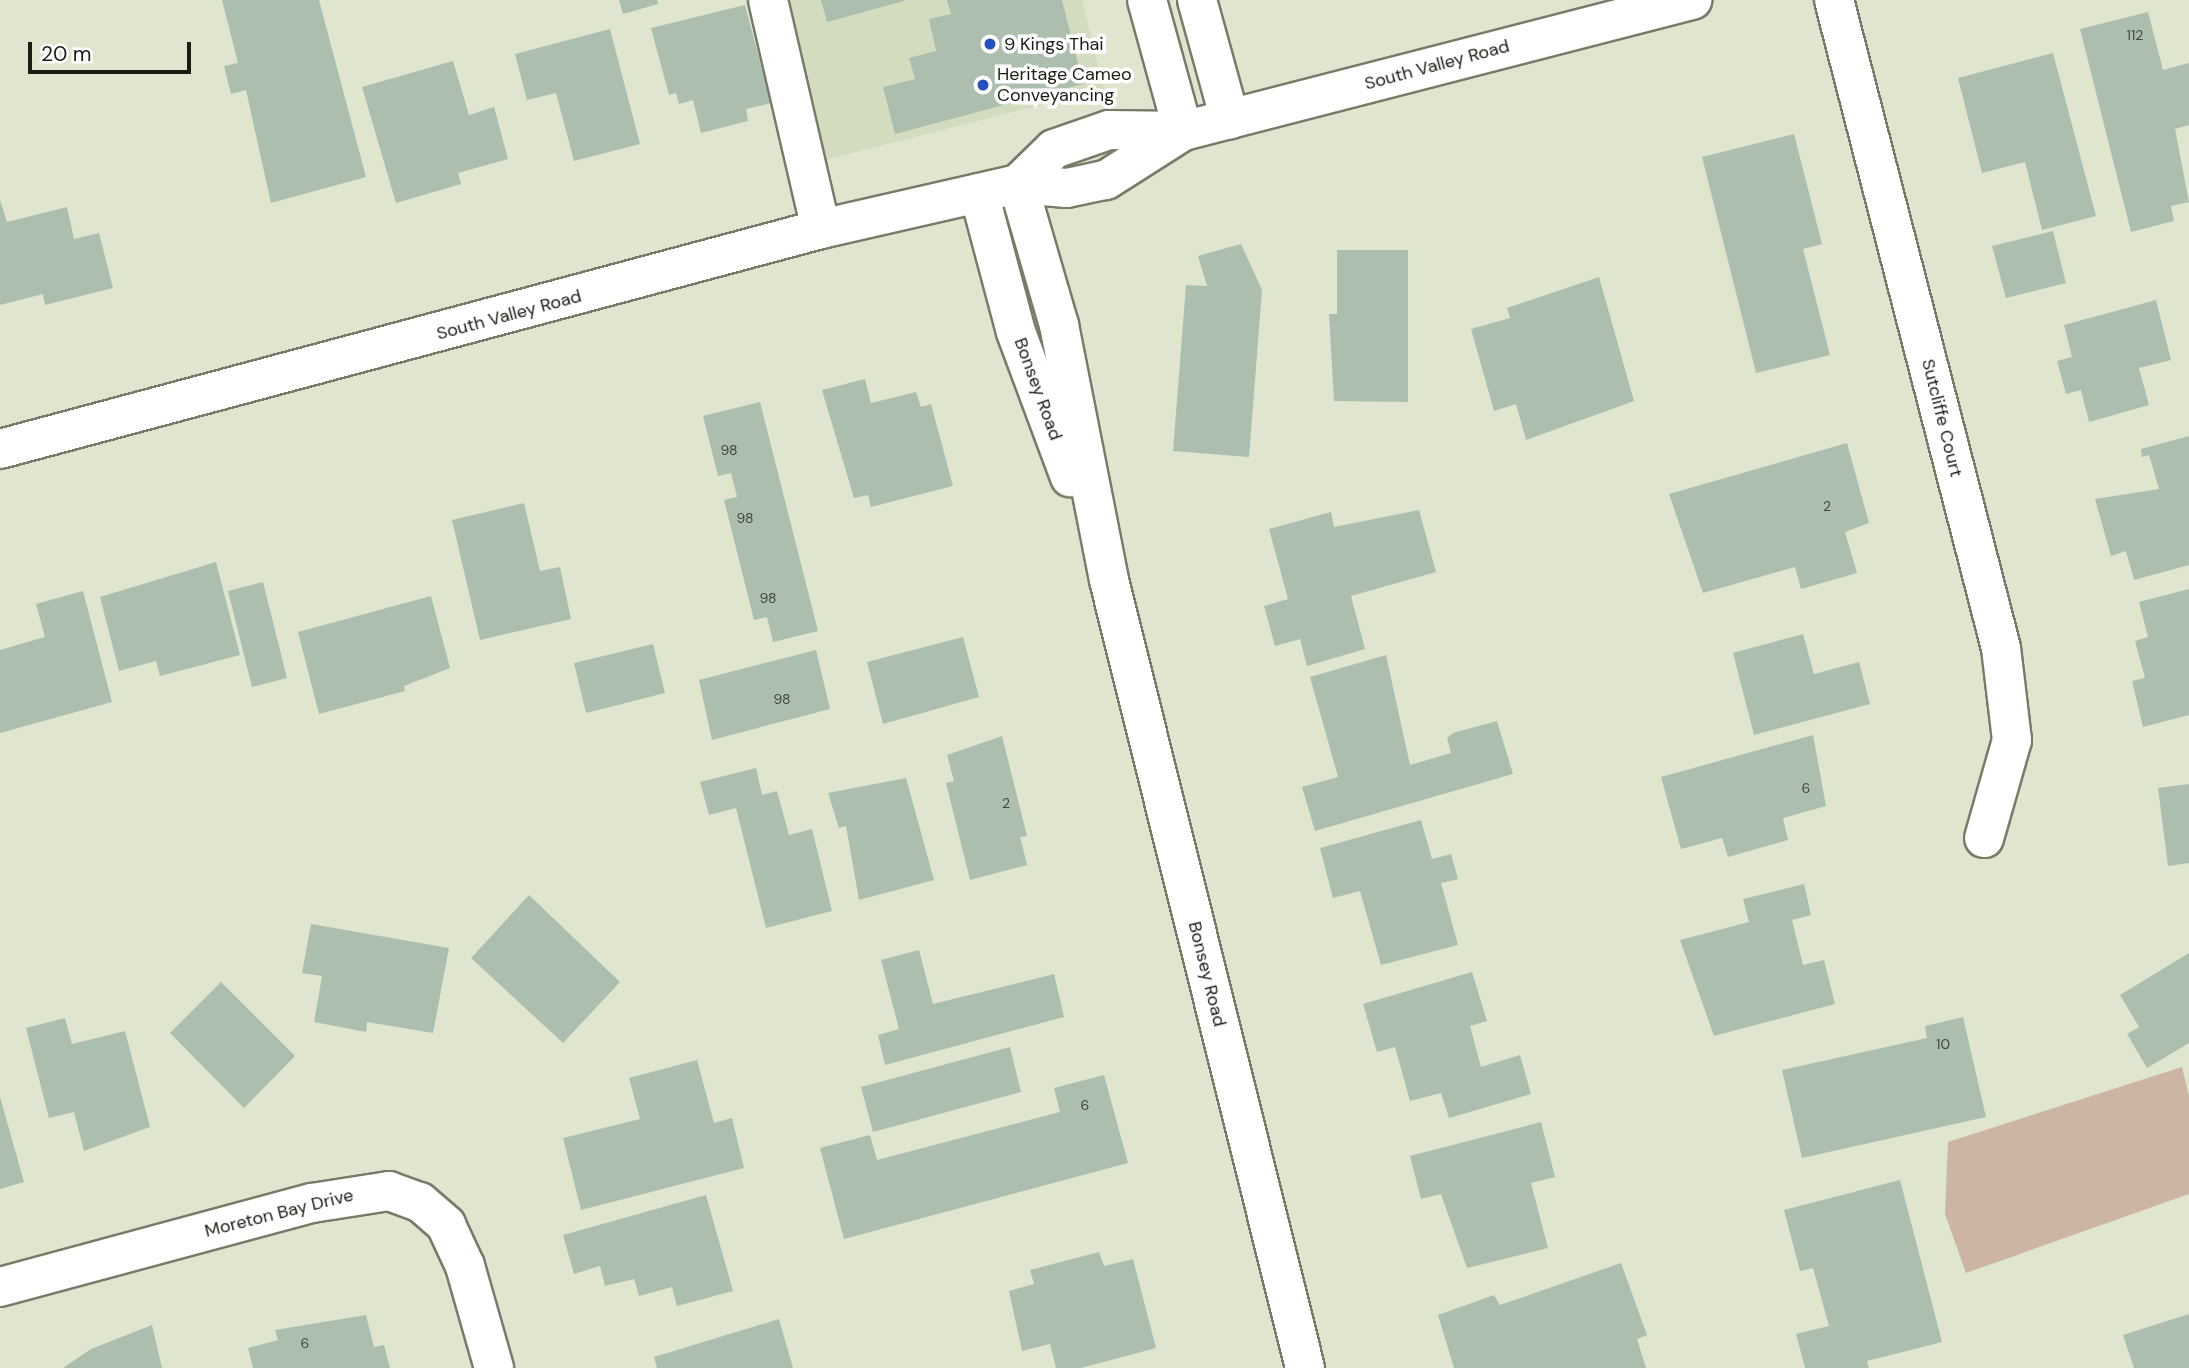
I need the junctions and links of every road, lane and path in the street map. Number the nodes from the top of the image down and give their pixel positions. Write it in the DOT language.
graph roads {
  1 [pos="768,0"];
  2 [pos="1147,0"];
  3 [pos="1197,0"];
  4 [pos="1692,0"];
  5 [pos="1834,0"];
  6 [pos="1230,120"];
  7 [pos="1183,131"];
  8 [pos="1018,184"];
  9 [pos="979,193"];
  10 [pos="821,229"];
  11 [pos="0,449"];
  12 [pos="1109,580"];
  13 [pos="1984,838"];
  14 [pos="0,1287"];
  15 [pos="494,1368"];
  16 [pos="1305,1368"];
  1 -- 10 [label="street"];
  2 -- 7 [label="street"];
  3 -- 6 [label="street"];
  4 -- 6 [label="street, South Valley Road"];
  5 -- 13 [label="street, Sutcliffe Court"];
  6 -- 7 [label="street, South Valley Road"];
  7 -- 8 [label="street, South Valley Road"];
  8 -- 9 [label="street, South Valley Road"];
  8 -- 12 [label="street, Bonsey Road"];
  9 -- 10 [label="street, South Valley Road"];
  9 -- 12 [label="street, Bonsey Road"];
  10 -- 11 [label="street, South Valley Road"];
  12 -- 16 [label="street, Bonsey Road"];
  14 -- 15 [label="street, Moreton Bay Drive"];
}
